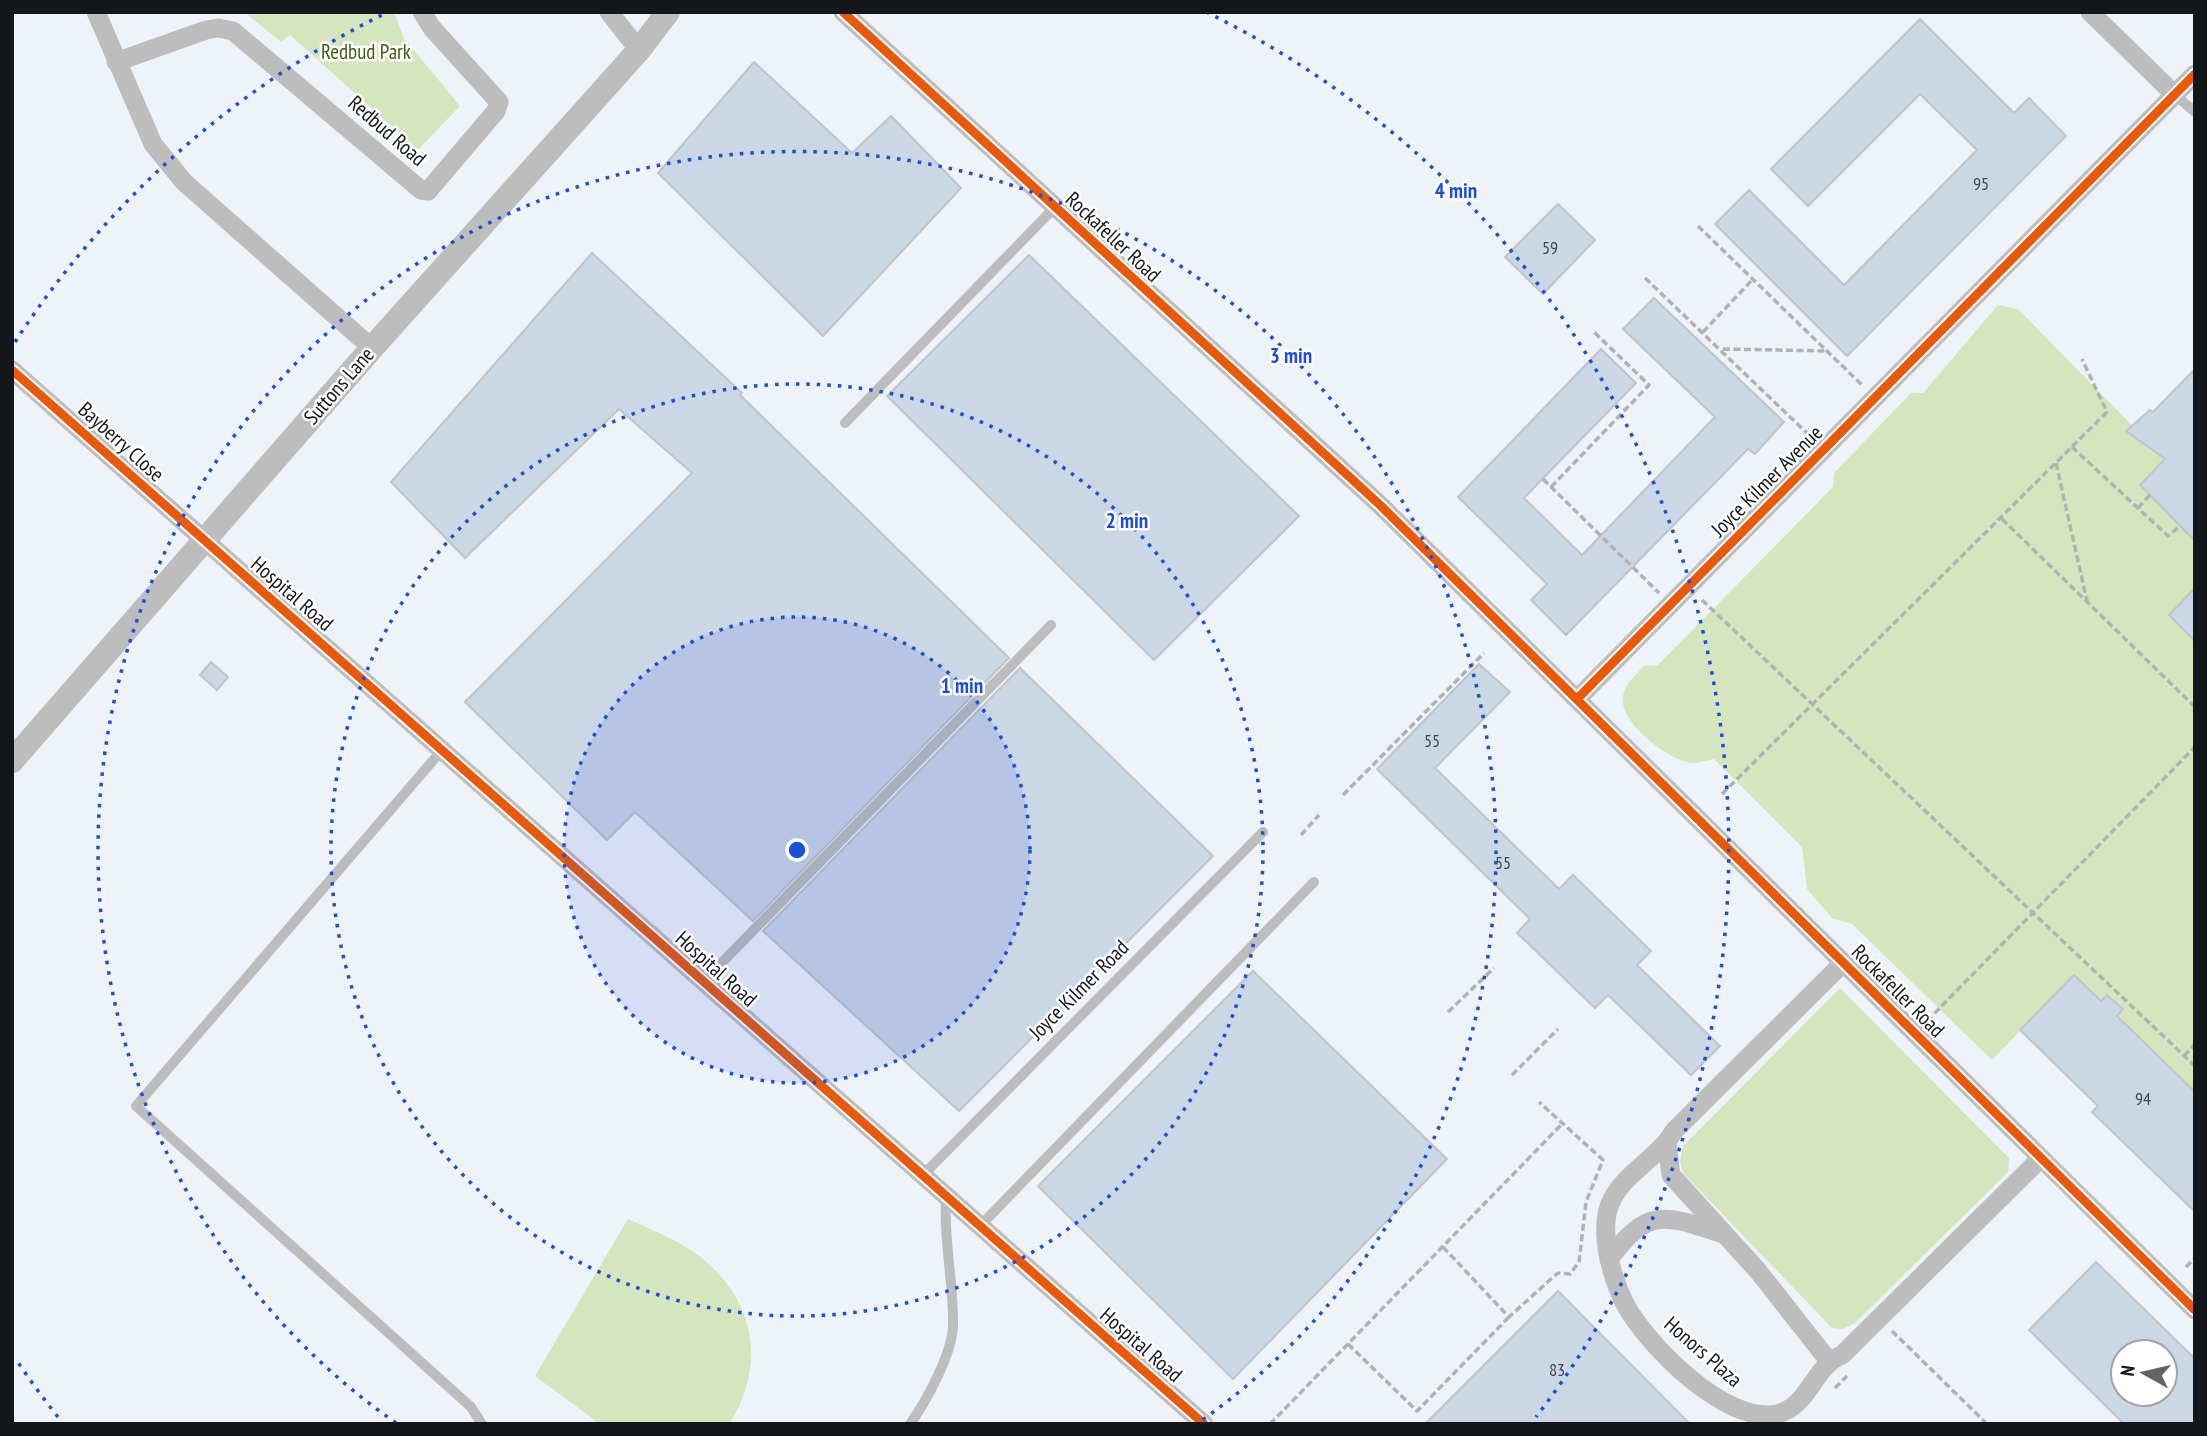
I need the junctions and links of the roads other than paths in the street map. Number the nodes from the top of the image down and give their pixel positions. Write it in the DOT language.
graph roads {
  1 [pos="96,12"];
  2 [pos="422,12"];
  3 [pos="609,12"];
  4 [pos="668,12"];
  5 [pos="843,12"];
  6 [pos="2090,12"];
  7 [pos="639,50"];
  8 [pos="116,62"];
  9 [pos="2195,74"];
  10 [pos="2174,94"];
  11 [pos="2195,112"];
  12 [pos="1055,207"];
  13 [pos="372,348"];
  14 [pos="12,370"];
  15 [pos="845,423"];
  16 [pos="206,541"];
  17 [pos="1051,625"];
  18 [pos="1578,698"];
  19 [pos="442,750"];
  20 [pos="12,761"];
  21 [pos="1263,832"];
  22 [pos="1314,882"];
  23 [pos="1844,962"];
  24 [pos="704,981"];
  25 [pos="1667,1144"];
  26 [pos="2041,1158"];
  27 [pos="923,1175"];
  28 [pos="946,1196"];
  29 [pos="980,1226"];
  30 [pos="1726,1236"];
  31 [pos="1609,1259"];
  32 [pos="2195,1310"];
  33 [pos="1828,1360"];
  34 [pos="482,1424"];
  35 [pos="910,1424"];
  36 [pos="1204,1424"];
  1 -- 8 [label="street"];
  2 -- 8 [label="street, Redbud Road"];
  3 -- 7 [label="street"];
  4 -- 7 [label="street, Suttons Lane"];
  5 -- 12 [label="street, Rockafeller Road"];
  6 -- 10 [label="street"];
  7 -- 13 [label="street, Suttons Lane"];
  8 -- 13 [label="street"];
  9 -- 10 [label="street, Joyce Kilmer Avenue"];
  10 -- 11 [label="lane"];
  10 -- 18 [label="street, Joyce Kilmer Avenue"];
  12 -- 15 [label="lane"];
  12 -- 18 [label="street, Rockafeller Road"];
  13 -- 16 [label="street, Suttons Lane"];
  14 -- 16 [label="street, Bayberry Close"];
  16 -- 19 [label="street, Hospital Road"];
  16 -- 20 [label="street, Suttons Lane"];
  17 -- 24 [label="lane"];
  18 -- 23 [label="street, Rockafeller Road"];
  19 -- 24 [label="street, Hospital Road"];
  19 -- 34 [label="lane"];
  21 -- 27 [label="lane, Joyce Kilmer Road"];
  22 -- 29 [label="lane"];
  23 -- 25 [label="street, Honors Plaza"];
  23 -- 26 [label="street, Rockafeller Road"];
  24 -- 27 [label="street, Hospital Road"];
  25 -- 30 [label="street"];
  25 -- 31 [label="street, Honors Plaza"];
  26 -- 32 [label="street, Rockafeller Road"];
  26 -- 33 [label="street, Honors Plaza"];
  27 -- 28 [label="street, Hospital Road"];
  28 -- 29 [label="street, Hospital Road"];
  28 -- 35 [label="lane"];
  29 -- 36 [label="street, Hospital Road"];
  30 -- 31 [label="street"];
  30 -- 33 [label="street"];
  31 -- 33 [label="street, Honors Plaza"];
}
